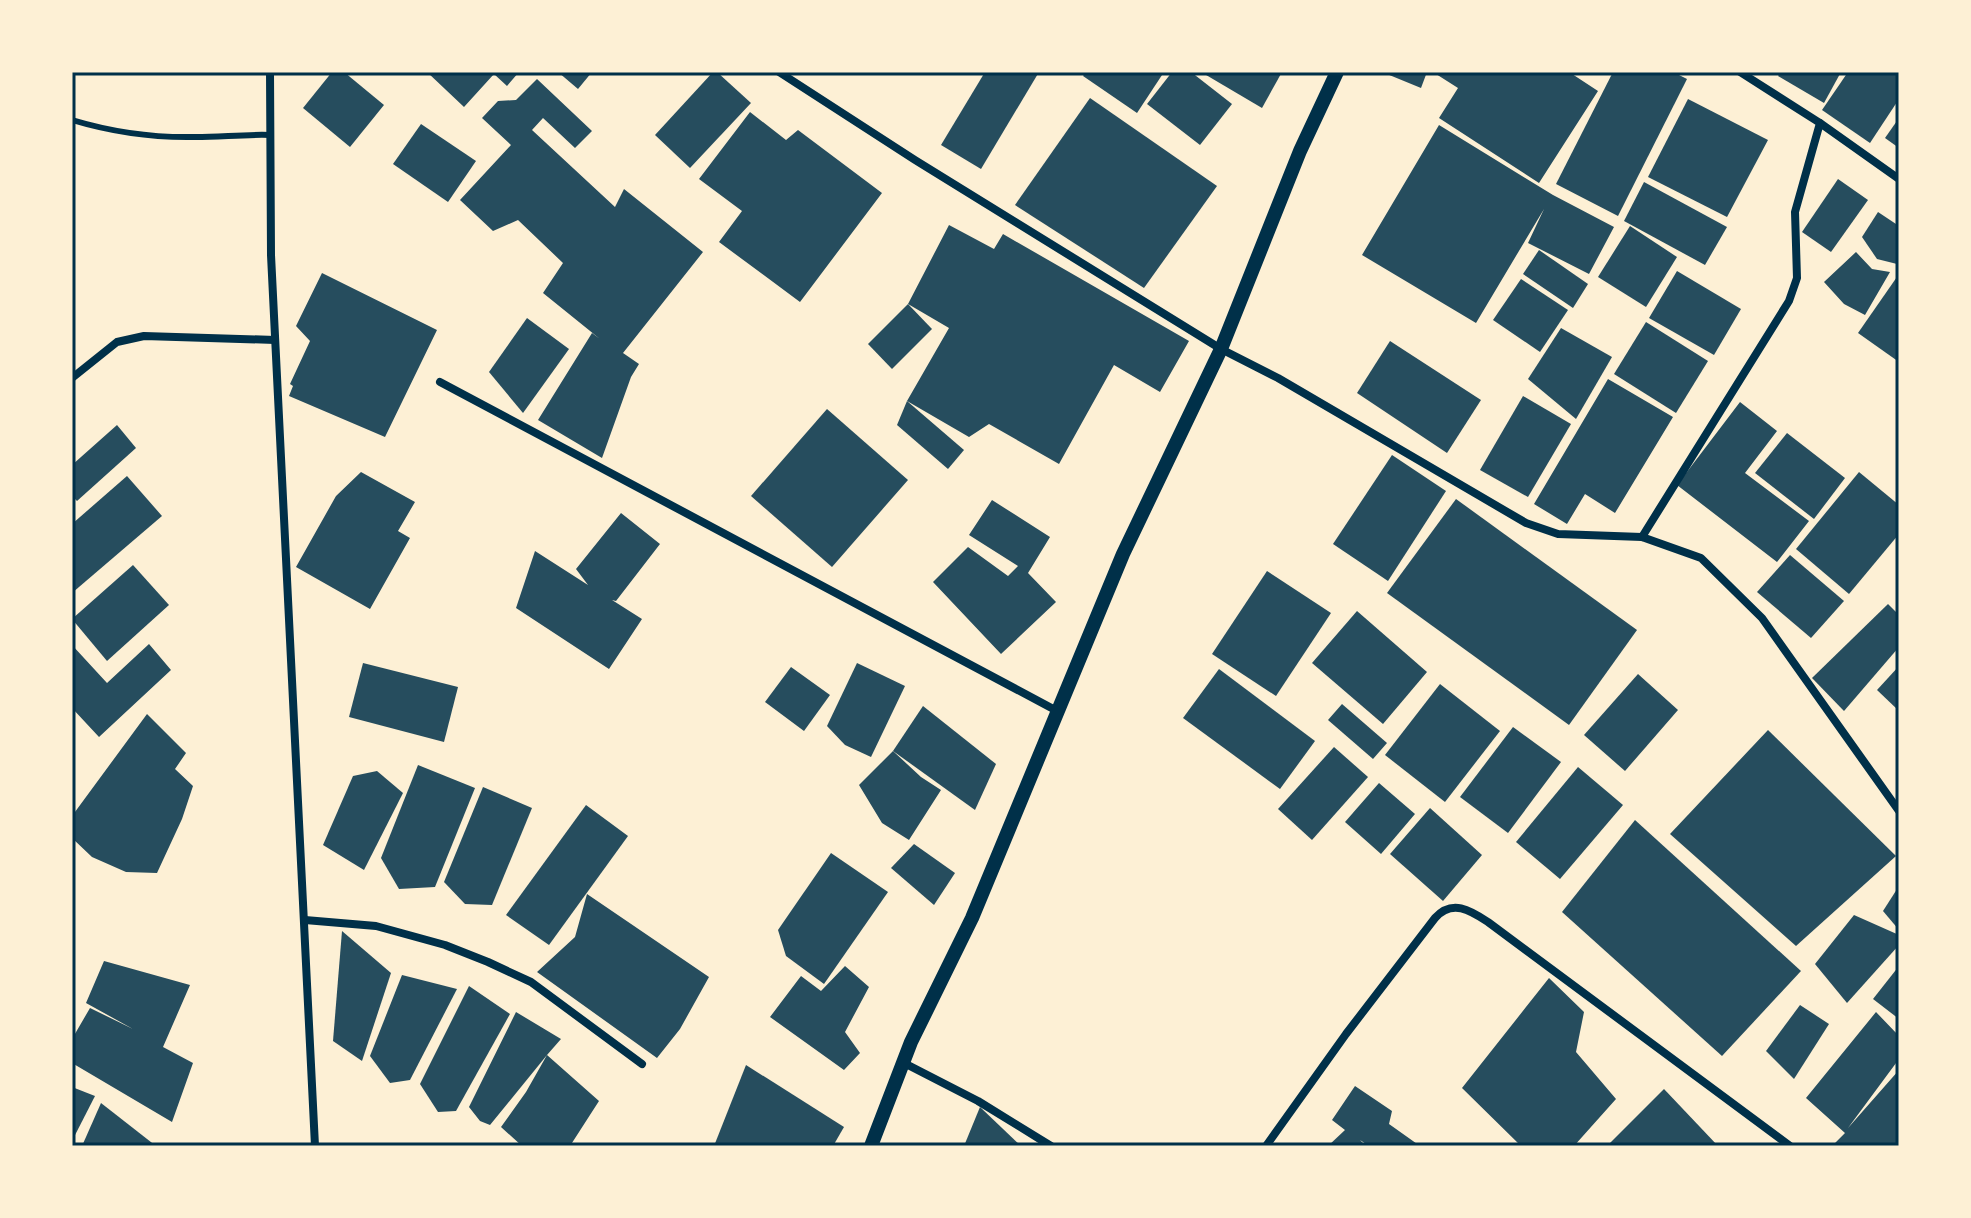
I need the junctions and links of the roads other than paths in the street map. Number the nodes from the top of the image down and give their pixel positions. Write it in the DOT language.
graph roads {
  1 [pos="270,72"];
  2 [pos="779,72"];
  3 [pos="1337,72"];
  4 [pos="1740,72"];
  5 [pos="72,120"];
  6 [pos="1820,123"];
  7 [pos="271,135"];
  8 [pos="1899,179"];
  9 [pos="275,340"];
  10 [pos="1221,349"];
  11 [pos="72,378"];
  12 [pos="440,382"];
  13 [pos="1642,537"];
  14 [pos="1059,713"];
  15 [pos="1899,811"];
  16 [pos="305,920"];
  17 [pos="904,1063"];
  18 [pos="642,1064"];
  19 [pos="315,1146"];
  20 [pos="871,1146"];
  21 [pos="1051,1146"];
  22 [pos="1266,1146"];
  23 [pos="1790,1146"];
  1 -- 7 [label="street"];
  2 -- 10 [label="street"];
  3 -- 10 [label="street"];
  4 -- 6 [label="street"];
  5 -- 7 [label="lane"];
  6 -- 8 [label="street"];
  6 -- 13 [label="street"];
  7 -- 9 [label="street"];
  9 -- 11 [label="street"];
  9 -- 16 [label="street"];
  10 -- 13 [label="street"];
  10 -- 14 [label="street"];
  12 -- 14 [label="street"];
  13 -- 15 [label="street"];
  14 -- 17 [label="street"];
  16 -- 18 [label="street"];
  16 -- 19 [label="street"];
  17 -- 20 [label="street"];
  17 -- 21 [label="street"];
  22 -- 23 [label="street"];
}
